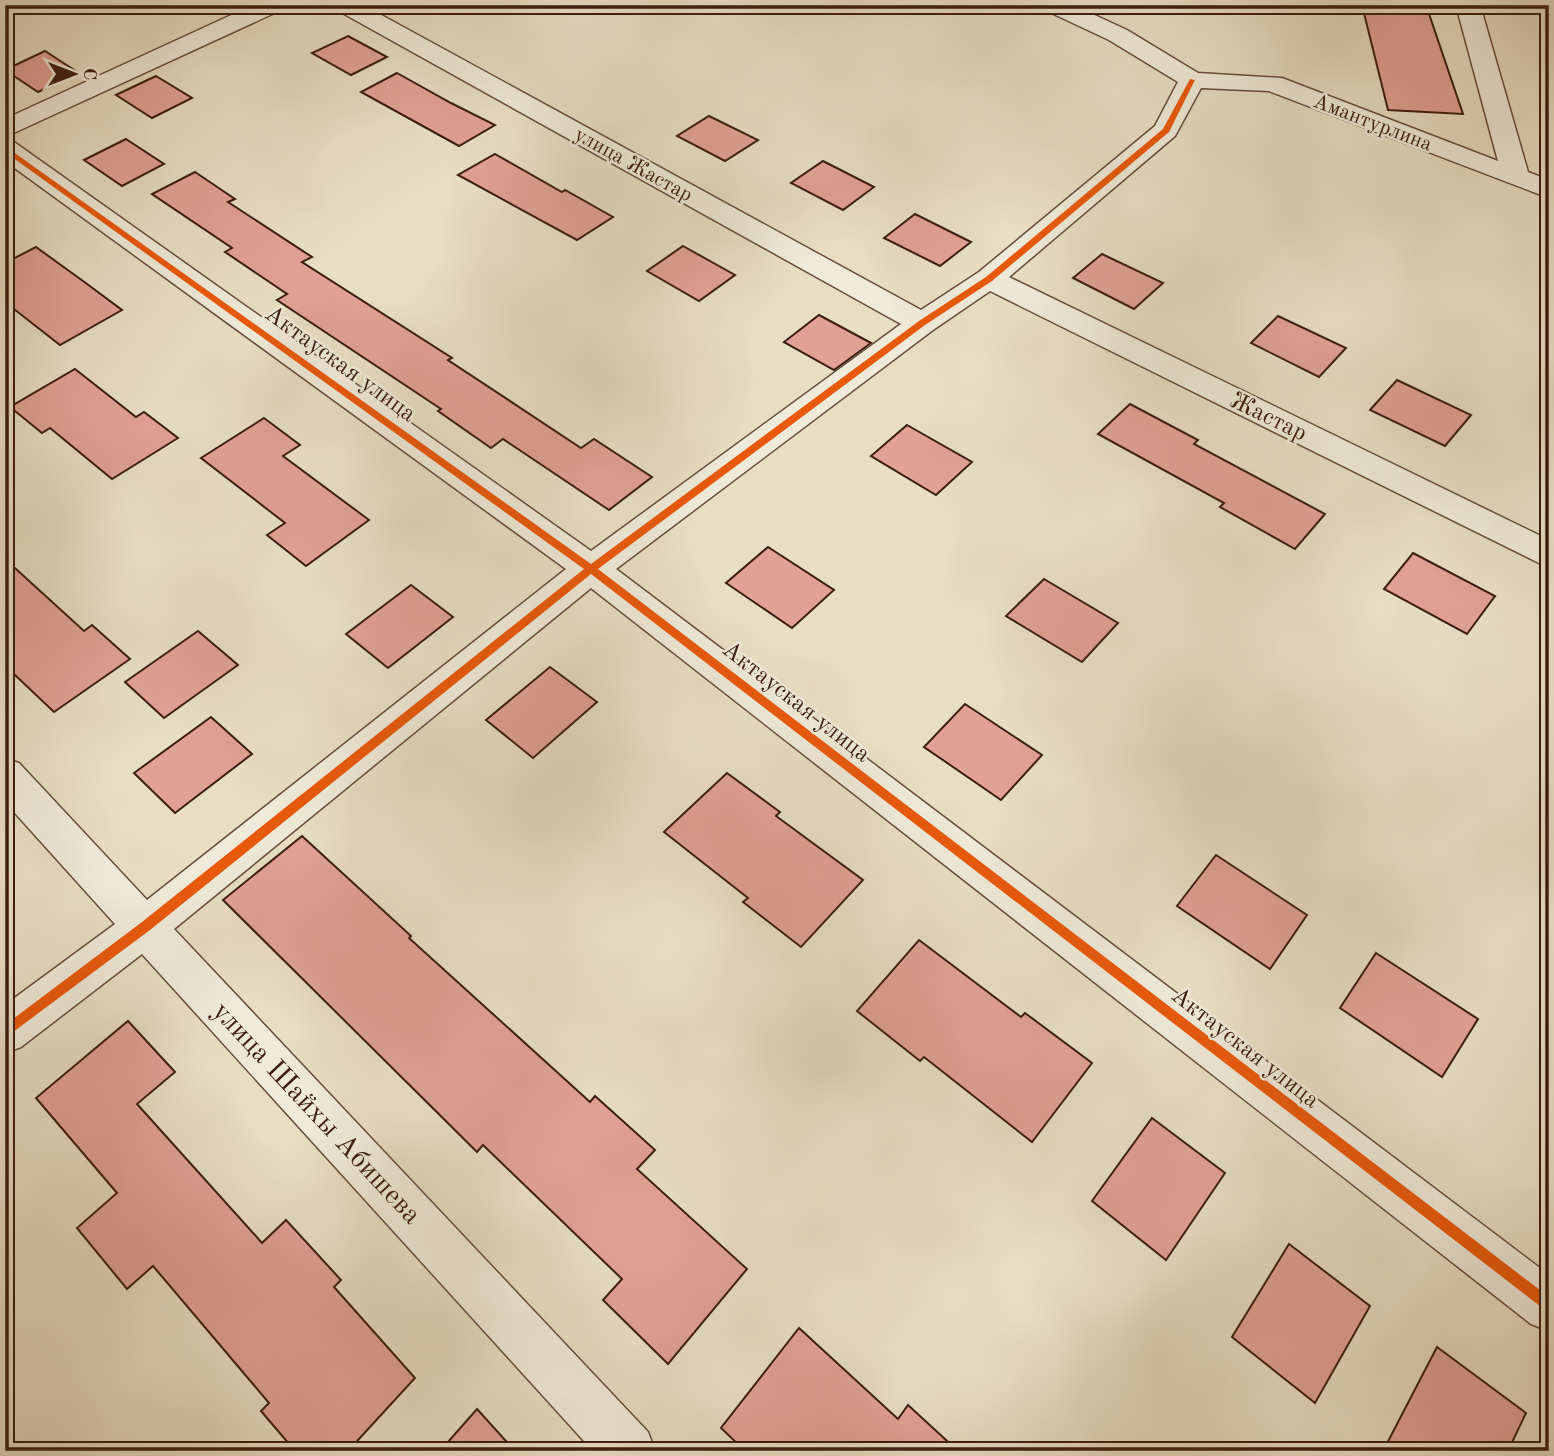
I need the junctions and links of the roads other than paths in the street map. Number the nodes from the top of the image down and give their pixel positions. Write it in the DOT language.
graph roads {
  1 [pos="273,5"];
  2 [pos="345,5"];
  3 [pos="1053,5"];
  4 [pos="1468,5"];
  5 [pos="1192,80"];
  6 [pos="5,129"];
  7 [pos="5,148"];
  8 [pos="1516,177"];
  9 [pos="1549,190"];
  10 [pos="989,279"];
  11 [pos="922,323"];
  12 [pos="1549,555"];
  13 [pos="591,569"];
  14 [pos="5,775"];
  15 [pos="146,926"];
  16 [pos="5,1032"];
  17 [pos="1549,1306"];
  18 [pos="629,1451"];
  1 -- 6 [label="street"];
  2 -- 11 [label="street, улица Жастар"];
  3 -- 5 [label="street"];
  4 -- 8 [label="street"];
  5 -- 8 [label="street, Амантурлина"];
  5 -- 10 [label="street"];
  7 -- 13 [label="street, Актауская улица"];
  8 -- 9 [label="street, Амантурлина"];
  10 -- 11 [label="street"];
  10 -- 12 [label="street, Жастар"];
  11 -- 13 [label="street"];
  13 -- 15 [label="street"];
  13 -- 17 [label="street, Актауская улица"];
  14 -- 15 [label="street, улица Шайхы Абишева"];
  15 -- 16 [label="street"];
  15 -- 18 [label="street, улица Шайхы Абишева"];
}
